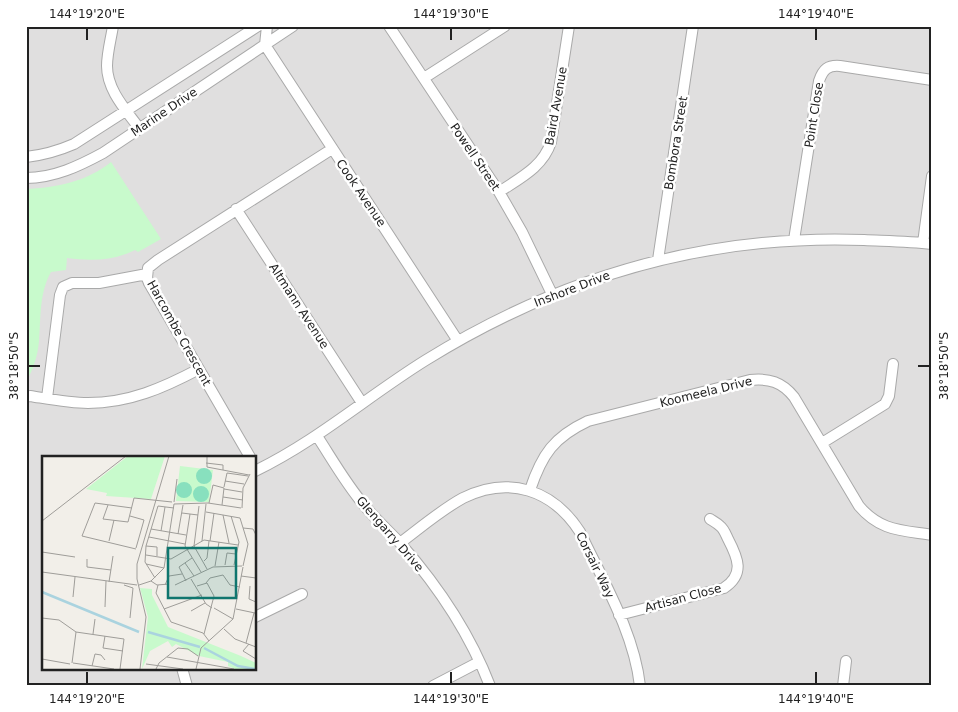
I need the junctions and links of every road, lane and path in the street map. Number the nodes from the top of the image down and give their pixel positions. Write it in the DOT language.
graph roads {
  1 [pos="113,26"];
  2 [pos="258,26"];
  3 [pos="267,26"];
  4 [pos="293,26"];
  5 [pos="389,26"];
  6 [pos="505,26"];
  7 [pos="569,26"];
  8 [pos="693,26"];
  9 [pos="265,45"];
  10 [pos="424,78"];
  11 [pos="932,80"];
  12 [pos="126,111"];
  13 [pos="139,128"];
  14 [pos="332,149"];
  15 [pos="26,157"];
  16 [pos="932,176"];
  17 [pos="26,178"];
  18 [pos="499,192"];
  19 [pos="236,209"];
  20 [pos="794,240"];
  21 [pos="928,244"];
  22 [pos="658,260"];
  23 [pos="147,274"];
  24 [pos="552,294"];
  25 [pos="458,341"];
  26 [pos="893,364"];
  27 [pos="198,369"];
  28 [pos="26,397"];
  29 [pos="47,398"];
  30 [pos="362,403"];
  31 [pos="316,436"];
  32 [pos="822,443"];
  33 [pos="249,456"];
  34 [pos="256,469"];
  35 [pos="530,490"];
  36 [pos="710,519"];
  37 [pos="932,535"];
  38 [pos="400,543"];
  39 [pos="302,594"];
  40 [pos="619,615"];
  41 [pos="256,617"];
  42 [pos="846,661"];
  43 [pos="479,662"];
  44 [pos="183,670"];
  45 [pos="188,686"];
  46 [pos="433,686"];
  47 [pos="490,686"];
  48 [pos="640,686"];
  49 [pos="843,686"];
  1 -- 12 [label="street"];
  2 -- 12 [label="street, Marine Drive"];
  3 -- 9 [label="street"];
  4 -- 9 [label="street, Marine Drive"];
  5 -- 10 [label="street, Powell Street"];
  6 -- 10 [label="street"];
  7 -- 18 [label="street, Baird Avenue"];
  8 -- 22 [label="street, Bombora Street"];
  9 -- 13 [label="street, Marine Drive"];
  9 -- 14 [label="street, Cook Avenue"];
  10 -- 18 [label="street, Powell Street"];
  11 -- 20 [label="street, Point Close"];
  12 -- 13 [label="street"];
  12 -- 15 [label="street, Marine Drive"];
  13 -- 17 [label="street, Marine Drive"];
  14 -- 19 [label="street, Harcombe Crescent"];
  14 -- 25 [label="street, Cook Avenue"];
  16 -- 21 [label="street"];
  18 -- 24 [label="street, Powell Street"];
  19 -- 23 [label="street, Harcombe Crescent"];
  19 -- 30 [label="street, Altmann Avenue"];
  20 -- 21 [label="street, Inshore Drive"];
  20 -- 22 [label="street, Inshore Drive"];
  22 -- 24 [label="street, Inshore Drive"];
  23 -- 27 [label="street, Harcombe Crescent"];
  23 -- 29 [label="street"];
  24 -- 25 [label="street, Inshore Drive"];
  25 -- 30 [label="street, Inshore Drive"];
  26 -- 32 [label="street"];
  27 -- 29 [label="street"];
  27 -- 33 [label="street, Harcombe Crescent"];
  28 -- 29 [label="street"];
  30 -- 31 [label="street, Inshore Drive"];
  31 -- 34 [label="street, Inshore Drive"];
  31 -- 38 [label="street, Glengarry Drive"];
  32 -- 35 [label="street, Koomeela Drive"];
  32 -- 37 [label="street, Koomeela Drive"];
  35 -- 38 [label="street, Corsair Way"];
  35 -- 40 [label="street, Corsair Way"];
  36 -- 40 [label="street, Artisan Close"];
  38 -- 43 [label="street, Glengarry Drive"];
  39 -- 41 [label="street"];
  40 -- 48 [label="street, Corsair Way"];
  42 -- 49 [label="street"];
  43 -- 46 [label="street"];
  43 -- 47 [label="street, Glengarry Drive"];
  44 -- 45 [label="street"];
}
